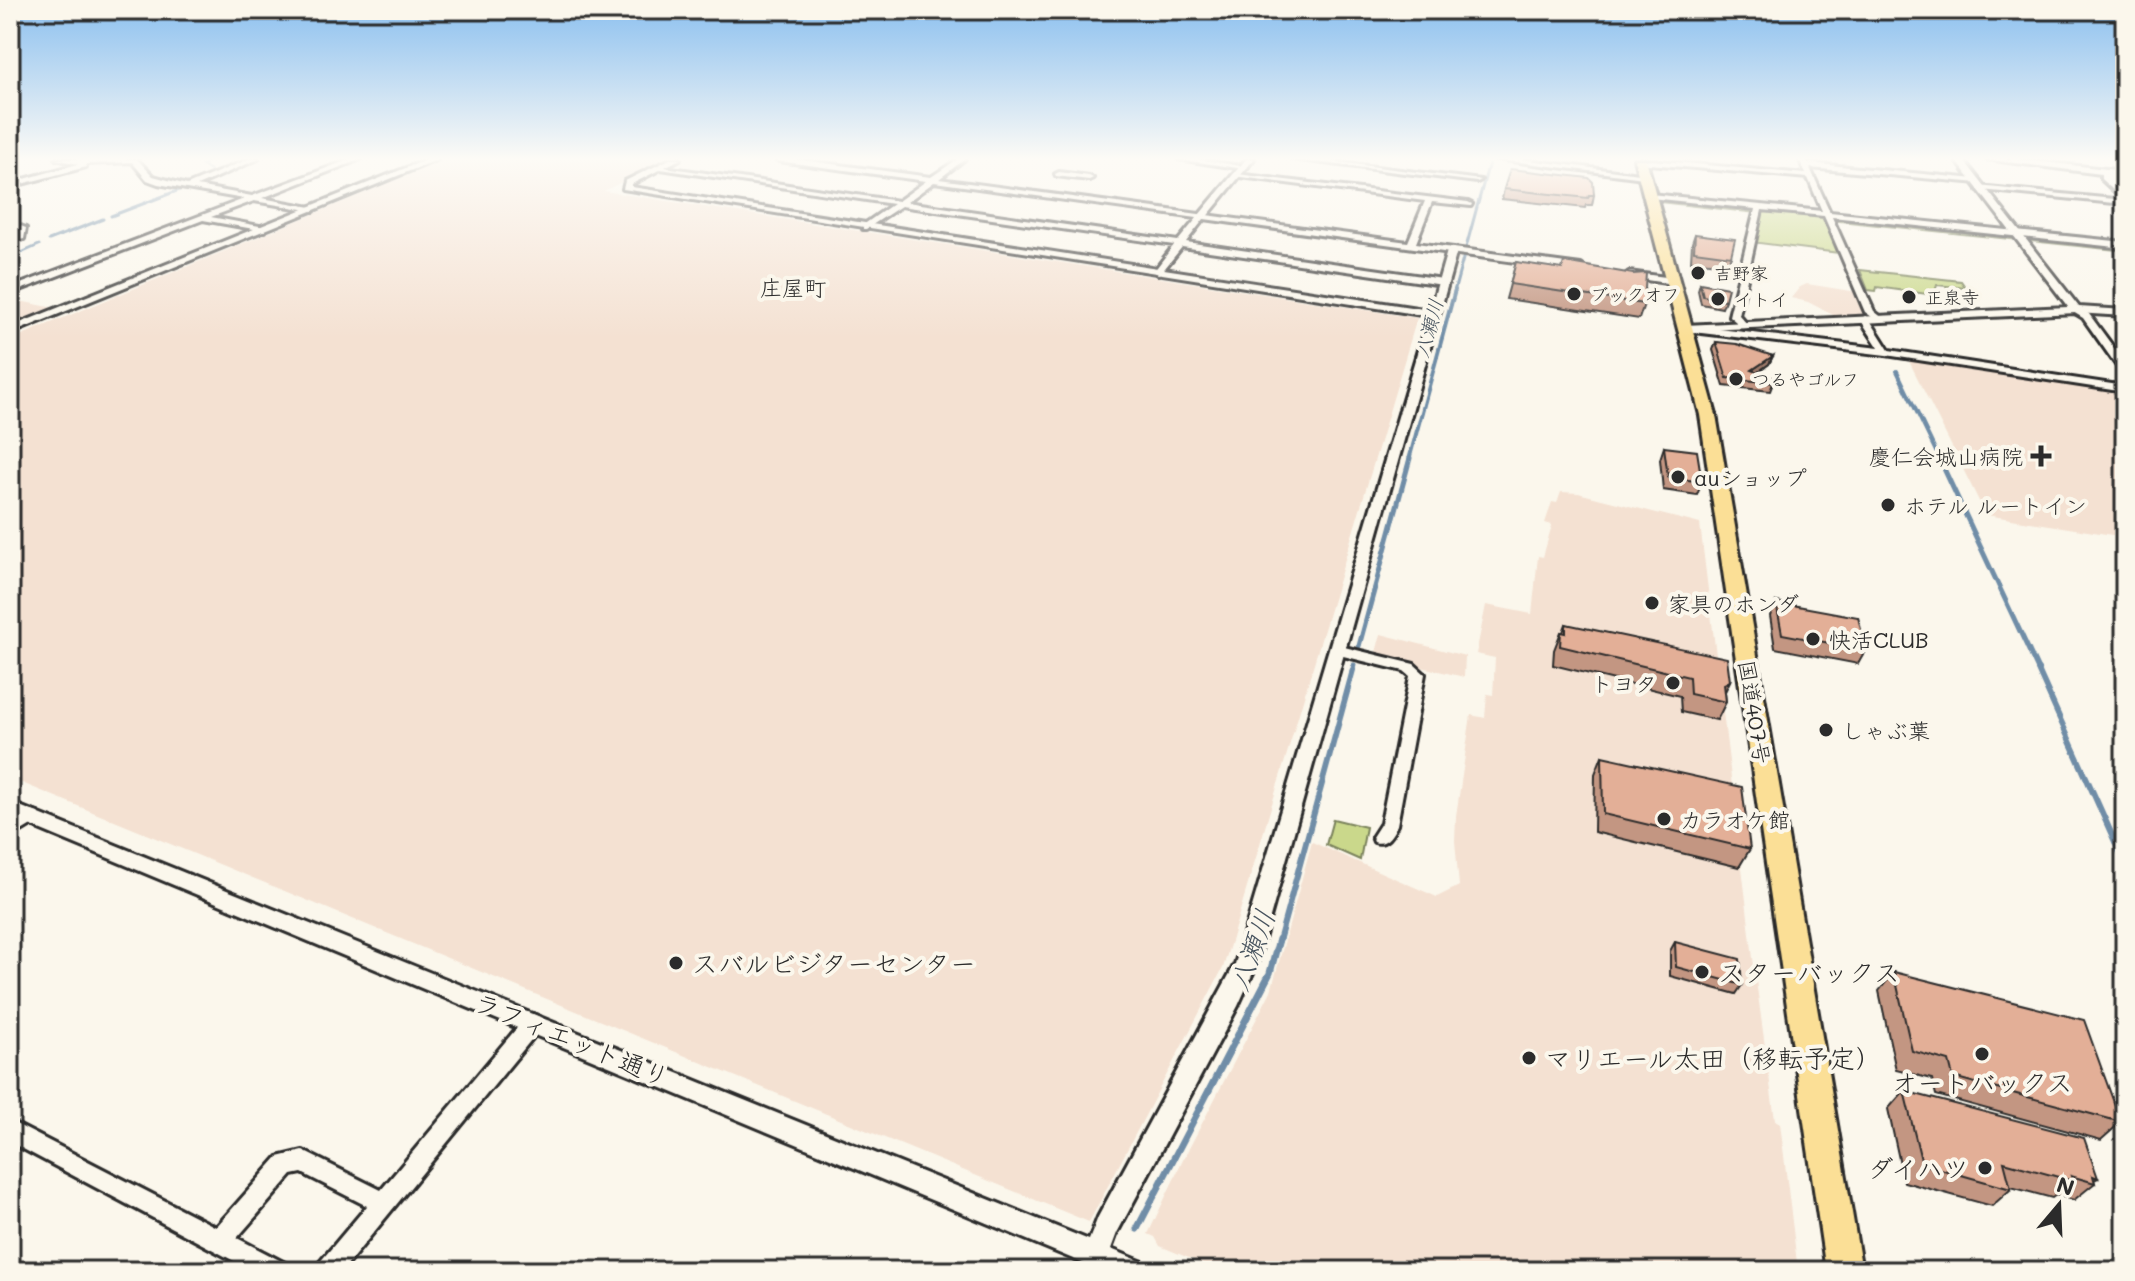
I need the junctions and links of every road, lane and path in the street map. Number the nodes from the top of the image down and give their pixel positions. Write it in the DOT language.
graph roads {
  1 [pos="200,219"];
  2 [pos="206,219"];
  3 [pos="287,219"];
  4 [pos="814,219"];
  5 [pos="877,219"];
  6 [pos="1008,219"];
  7 [pos="1201,219"];
  8 [pos="1215,219"];
  9 [pos="1421,219"];
  10 [pos="1656,219"];
  11 [pos="1756,219"];
  12 [pos="1830,219"];
  13 [pos="1846,219"];
  14 [pos="2005,219"];
  15 [pos="10,224"];
  16 [pos="866,227"];
  17 [pos="262,229"];
  18 [pos="2019,237"];
  19 [pos="10,240"];
  20 [pos="1181,244"];
  21 [pos="1411,245"];
  22 [pos="2125,248"];
  23 [pos="1460,252"];
  24 [pos="1587,269"];
  25 [pos="1158,271"];
  26 [pos="1617,273"];
  27 [pos="1673,281"];
  28 [pos="1443,282"];
  29 [pos="10,291"];
  30 [pos="2076,310"];
  31 [pos="1434,314"];
  32 [pos="2125,316"];
  33 [pos="1865,319"];
  34 [pos="1879,319"];
  35 [pos="1685,328"];
  36 [pos="1741,329"];
  37 [pos="10,331"];
  38 [pos="1886,352"];
  39 [pos="2125,370"];
  40 [pos="2125,389"];
  41 [pos="1336,650"];
  42 [pos="10,809"];
  43 [pos="32,817"];
  44 [pos="10,832"];
  45 [pos="1380,837"];
  46 [pos="533,1023"];
  47 [pos="10,1131"];
  48 [pos="384,1203"];
  49 [pos="219,1241"];
  50 [pos="1094,1263"];
  51 [pos="277,1271"];
  52 [pos="327,1271"];
  53 [pos="1134,1271"];
  54 [pos="1844,1271"];
  1 -- 29 [label="street"];
  2 -- 17 [label="street"];
  3 -- 17 [label="street"];
  4 -- 16 [label="street"];
  5 -- 16 [label="street"];
  6 -- 20 [label="street"];
  7 -- 20 [label="street"];
  8 -- 21 [label="street"];
  9 -- 21 [label="street"];
  10 -- 27 [label="highway, 国道407号"];
  11 -- 36 [label="street"];
  12 -- 34 [label="street"];
  13 -- 18 [label="street"];
  14 -- 18 [label="street"];
  15 -- 19 [label="street"];
  16 -- 25 [label="street"];
  17 -- 37 [label="street"];
  18 -- 22 [label="street"];
  18 -- 30 [label="street"];
  20 -- 25 [label="street"];
  20 -- 28 [label="street"];
  21 -- 23 [label="street"];
  23 -- 24 [label="street"];
  23 -- 28 [label="street"];
  25 -- 31 [label="street"];
  26 -- 27 [label="street"];
  27 -- 35 [label="highway, 国道407号"];
  28 -- 31 [label="street"];
  30 -- 32 [label="street"];
  30 -- 34 [label="street"];
  30 -- 39 [label="street"];
  31 -- 41 [label="street"];
  33 -- 34 [label="street"];
  33 -- 36 [label="street"];
  33 -- 38 [label="street"];
  35 -- 36 [label="street"];
  35 -- 54 [label="highway, 国道407号"];
  36 -- 38 [label="street"];
  38 -- 40 [label="street"];
  41 -- 45 [label="street"];
  41 -- 50 [label="street"];
  42 -- 43 [label="street, ラフィエット通り"];
  43 -- 44 [label="street"];
  43 -- 46 [label="street, ラフィエット通り"];
  46 -- 48 [label="street"];
  46 -- 50 [label="street, ラフィエット通り"];
  47 -- 49 [label="street"];
  48 -- 49 [label="street"];
  48 -- 52 [label="street"];
  49 -- 51 [label="street"];
  50 -- 53 [label="street, ラフィエット通り"];
}
